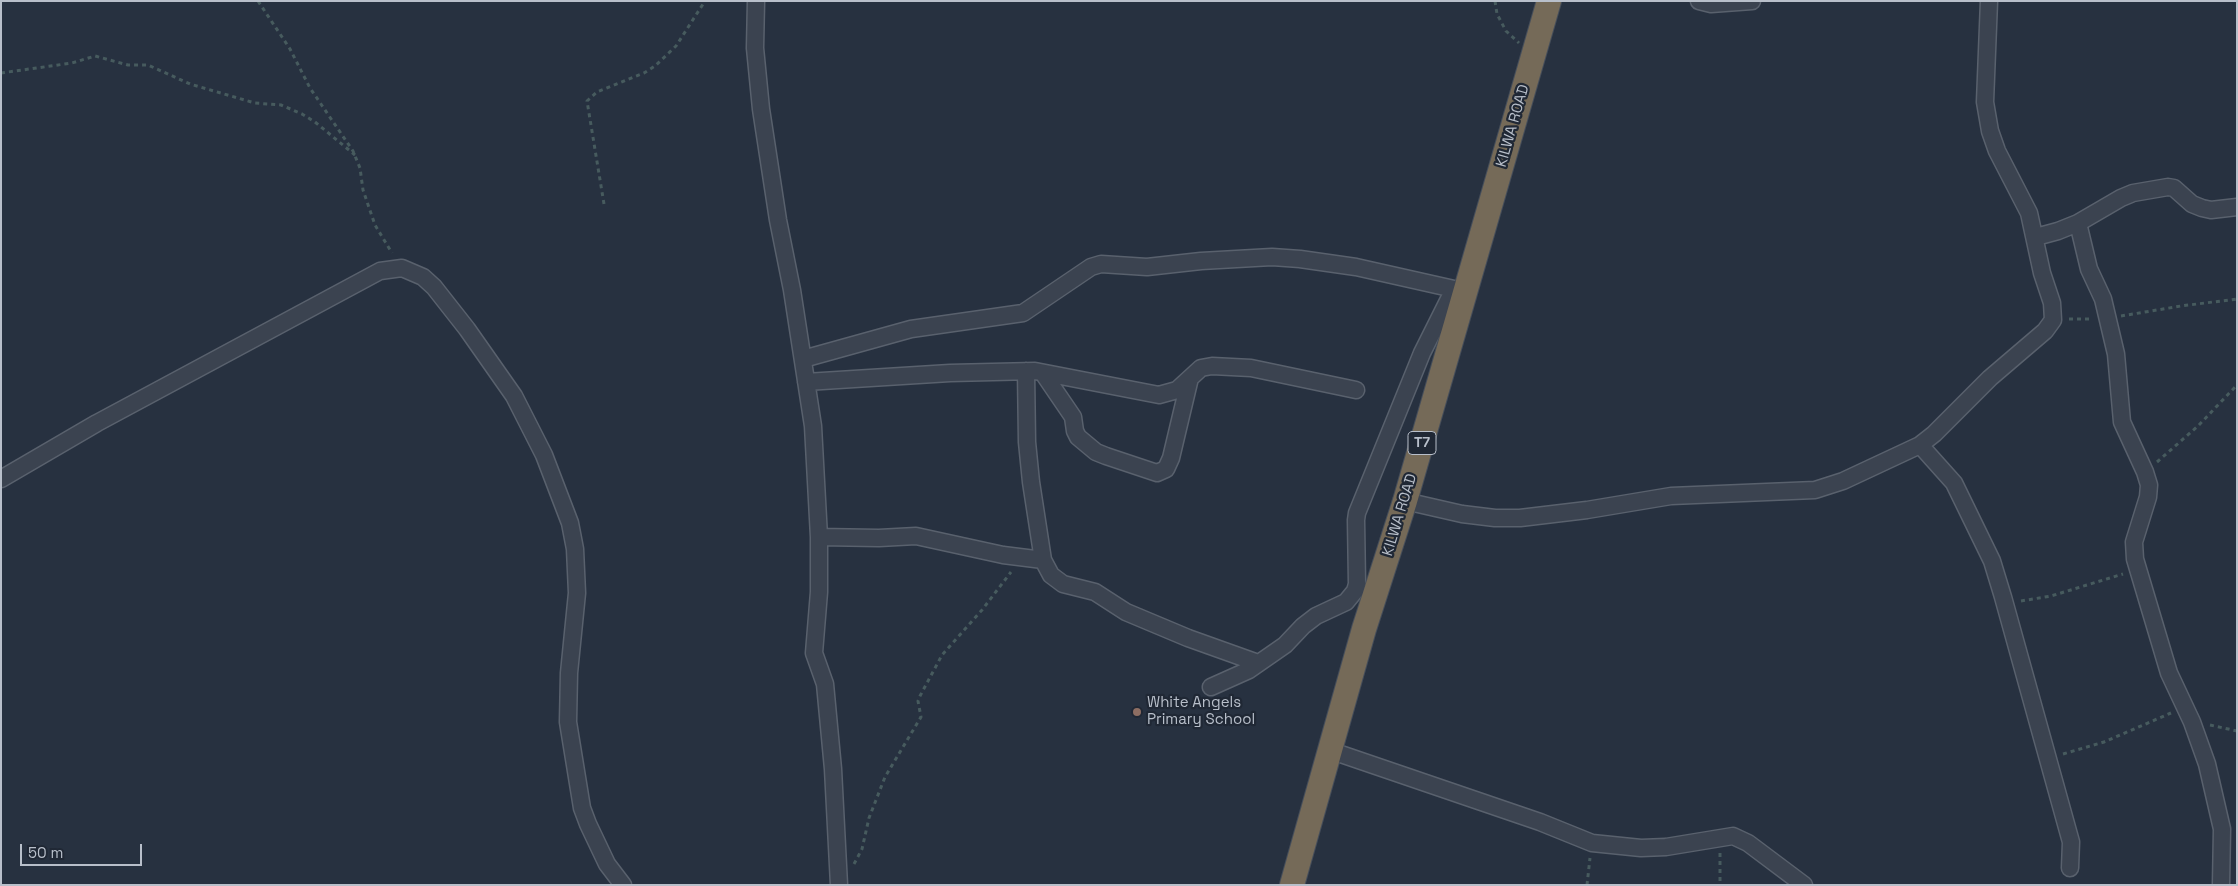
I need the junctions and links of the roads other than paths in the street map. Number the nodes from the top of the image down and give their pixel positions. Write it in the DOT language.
graph roads {
  1 [pos="756,1"];
  2 [pos="1550,1"];
  3 [pos="1699,1"];
  4 [pos="1752,1"];
  5 [pos="1989,1"];
  6 [pos="2237,207"];
  7 [pos="2078,223"];
  8 [pos="2036,237"];
  9 [pos="1459,292"];
  10 [pos="803,359"];
  11 [pos="1026,372"];
  12 [pos="1043,373"];
  13 [pos="1190,378"];
  14 [pos="806,382"];
  15 [pos="1356,390"];
  16 [pos="1920,445"];
  17 [pos="1,479"];
  18 [pos="1405,501"];
  19 [pos="819,537"];
  20 [pos="1043,560"];
  21 [pos="1258,663"];
  22 [pos="1212,687"];
  23 [pos="1329,750"];
  24 [pos="2070,868"];
  25 [pos="844,879"];
  26 [pos="623,885"];
  27 [pos="1292,885"];
  28 [pos="1804,885"];
  29 [pos="2221,885"];
  1 -- 10 [label="street"];
  2 -- 9 [label="highway, KILWA ROAD / T7"];
  3 -- 4 [label="street"];
  5 -- 8 [label="street"];
  6 -- 7 [label="street"];
  7 -- 8 [label="street"];
  7 -- 29 [label="street"];
  8 -- 16 [label="street"];
  9 -- 10 [label="street"];
  9 -- 18 [label="highway, KILWA ROAD / T7"];
  9 -- 21 [label="street"];
  10 -- 14 [label="street"];
  11 -- 12 [label="street"];
  11 -- 14 [label="street"];
  11 -- 20 [label="street"];
  12 -- 13 [label="street"];
  12 -- 13 [label="street"];
  13 -- 15 [label="street"];
  14 -- 19 [label="street"];
  16 -- 18 [label="street"];
  16 -- 24 [label="street"];
  17 -- 26 [label="street"];
  18 -- 23 [label="highway, KILWA ROAD / T7"];
  19 -- 20 [label="street"];
  19 -- 25 [label="street"];
  20 -- 21 [label="street"];
  21 -- 22 [label="street"];
  23 -- 27 [label="highway, KILWA ROAD / T7"];
  23 -- 28 [label="street"];
}
